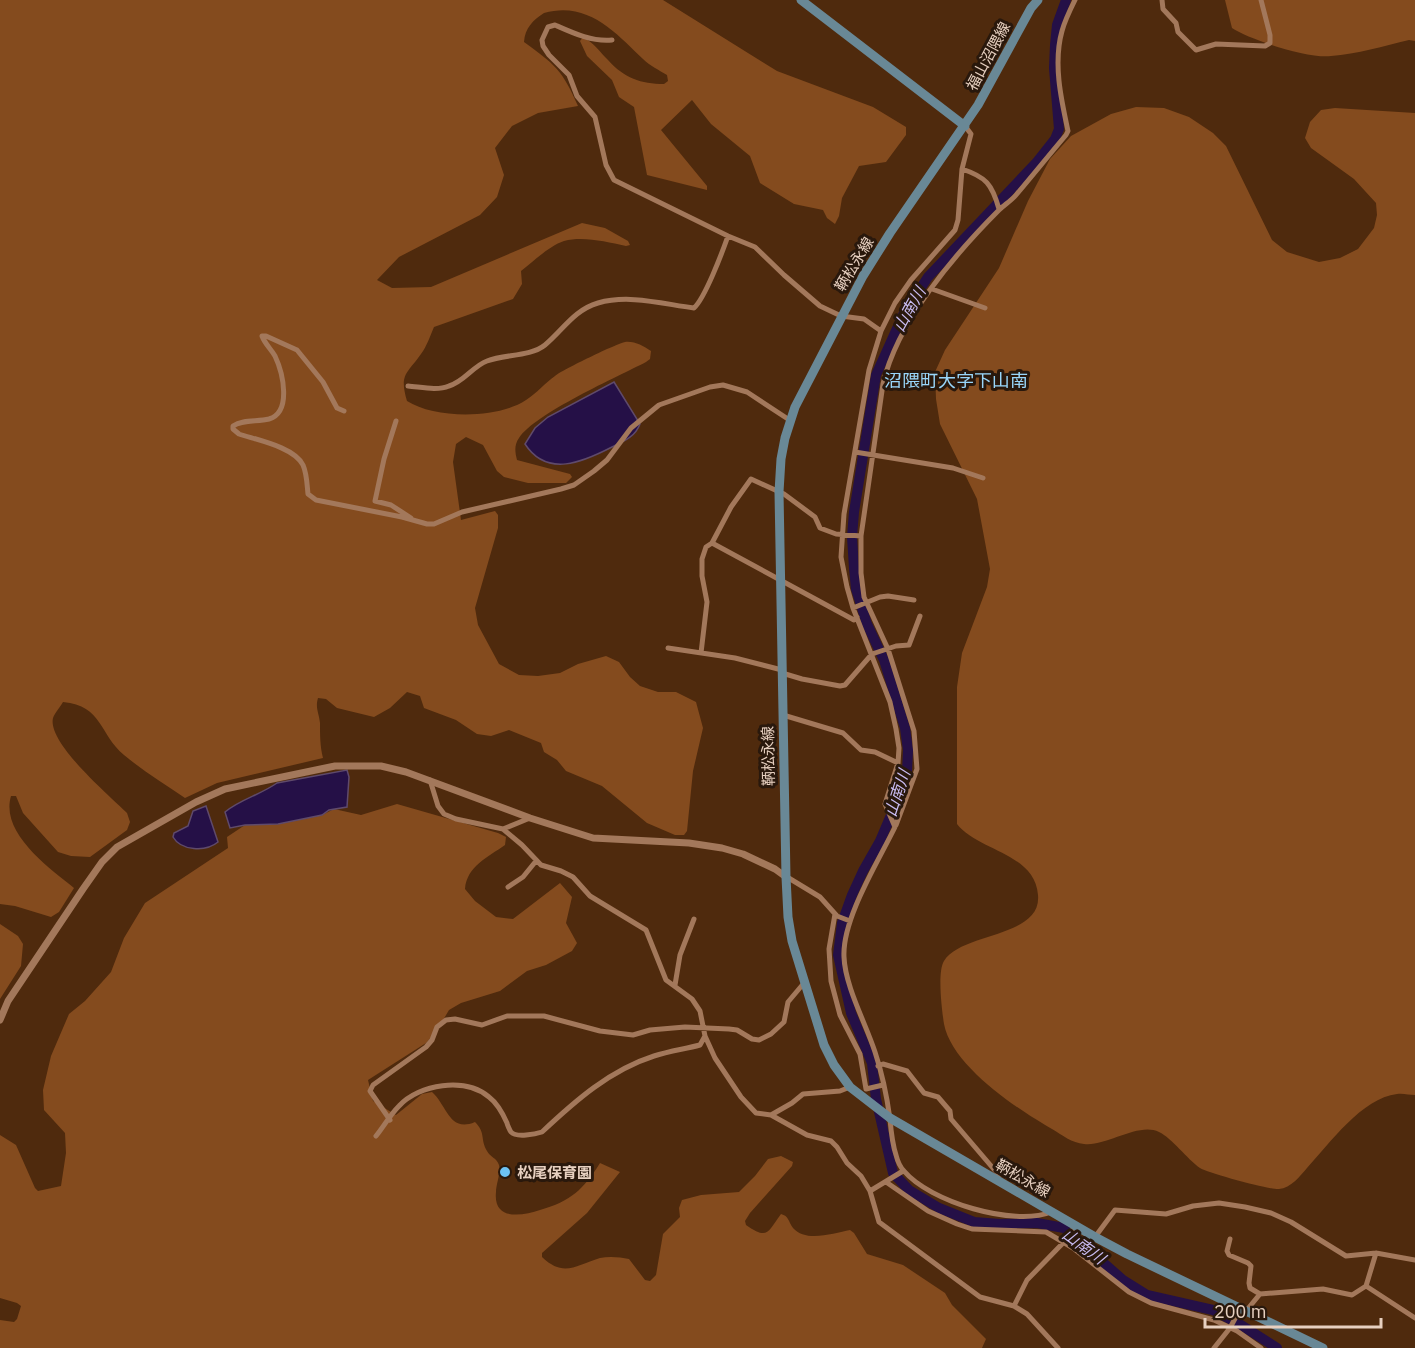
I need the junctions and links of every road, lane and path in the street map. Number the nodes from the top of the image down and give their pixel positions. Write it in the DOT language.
graph roads {
  1 [pos="801,0"];
  2 [pos="1038,0"];
  3 [pos="1075,0"];
  4 [pos="1162,0"];
  5 [pos="1260,0"];
  6 [pos="612,40"];
  7 [pos="965,126"];
  8 [pos="962,169"];
  9 [pos="999,207"];
  10 [pos="728,236"];
  11 [pos="932,289"];
  12 [pos="985,308"];
  13 [pos="841,316"];
  14 [pos="882,331"];
  15 [pos="408,386"];
  16 [pos="344,411"];
  17 [pos="790,420"];
  18 [pos="396,421"];
  19 [pos="857,452"];
  20 [pos="873,454"];
  21 [pos="983,478"];
  22 [pos="779,492"];
  23 [pos="418,522"];
  24 [pos="843,534"];
  25 [pos="860,535"];
  26 [pos="712,543"];
  27 [pos="780,580"];
  28 [pos="915,600"];
  29 [pos="866,604"];
  30 [pos="855,608"];
  31 [pos="920,616"];
  32 [pos="857,617"];
  33 [pos="668,648"];
  34 [pos="886,650"];
  35 [pos="701,653"];
  36 [pos="874,654"];
  37 [pos="782,671"];
  38 [pos="783,715"];
  39 [pos="897,763"];
  40 [pos="430,780"];
  41 [pos="530,818"];
  42 [pos="895,825"];
  43 [pos="503,829"];
  44 [pos="536,861"];
  45 [pos="786,877"];
  46 [pos="508,887"];
  47 [pos="836,915"];
  48 [pos="694,919"];
  49 [pos="848,921"];
  50 [pos="804,983"];
  51 [pos="675,986"];
  52 [pos="0,1020"];
  53 [pos="705,1029"];
  54 [pos="705,1036"];
  55 [pos="879,1066"];
  56 [pos="850,1086"];
  57 [pos="881,1086"];
  58 [pos="771,1115"];
  59 [pos="888,1117"];
  60 [pos="390,1120"];
  61 [pos="376,1136"];
  62 [pos="902,1172"];
  63 [pos="888,1181"];
  64 [pos="998,1181"];
  65 [pos="870,1191"];
  66 [pos="1051,1212"];
  67 [pos="1074,1228"];
  68 [pos="1095,1237"];
  69 [pos="1230,1239"];
  70 [pos="1064,1241"];
  71 [pos="1376,1253"];
  72 [pos="1415,1260"];
  73 [pos="1366,1286"];
  74 [pos="1260,1294"];
  75 [pos="1014,1306"];
  76 [pos="1241,1312"];
  77 [pos="1415,1318"];
  78 [pos="1231,1326"];
  79 [pos="1058,1348"];
  80 [pos="1214,1348"];
  81 [pos="1261,1348"];
  82 [pos="1323,1348"];
  1 -- 7 [label="main road"];
  2 -- 7 [label="main road, 福山沼隈線"];
  3 -- 9 [label="street"];
  4 -- 5 [label="street"];
  6 -- 10 [label="street"];
  7 -- 8 [label="street"];
  7 -- 13 [label="main road, 鞆松永線"];
  8 -- 9 [label="street"];
  8 -- 14 [label="street"];
  9 -- 11 [label="street"];
  10 -- 13 [label="street"];
  10 -- 15 [label="street"];
  11 -- 12 [label="street"];
  11 -- 20 [label="street"];
  13 -- 14 [label="street"];
  13 -- 17 [label="main road, 鞆松永線"];
  14 -- 19 [label="street"];
  16 -- 23 [label="street"];
  17 -- 22 [label="main road, 鞆松永線"];
  17 -- 23 [label="street"];
  18 -- 23 [label="street"];
  19 -- 20 [label="street"];
  19 -- 24 [label="street"];
  20 -- 21 [label="street"];
  20 -- 25 [label="street"];
  22 -- 24 [label="street"];
  22 -- 26 [label="street"];
  22 -- 27 [label="main road, 鞆松永線"];
  24 -- 25 [label="street"];
  24 -- 30 [label="street"];
  25 -- 29 [label="street"];
  26 -- 27 [label="street"];
  26 -- 35 [label="street"];
  27 -- 32 [label="street"];
  27 -- 37 [label="main road, 鞆松永線"];
  28 -- 29 [label="street"];
  29 -- 30 [label="street"];
  29 -- 34 [label="street"];
  30 -- 32 [label="street"];
  31 -- 34 [label="street"];
  32 -- 36 [label="street"];
  33 -- 35 [label="street"];
  34 -- 36 [label="street"];
  34 -- 42 [label="street"];
  35 -- 37 [label="street"];
  36 -- 37 [label="street"];
  36 -- 39 [label="street"];
  37 -- 38 [label="main road, 鞆松永線"];
  38 -- 39 [label="street"];
  38 -- 45 [label="main road, 鞆松永線"];
  39 -- 42 [label="street"];
  40 -- 41 [label="street"];
  40 -- 43 [label="street"];
  40 -- 52 [label="street"];
  41 -- 43 [label="street"];
  41 -- 45 [label="street"];
  42 -- 49 [label="street"];
  43 -- 44 [label="street"];
  44 -- 46 [label="street"];
  44 -- 51 [label="street"];
  45 -- 47 [label="street"];
  45 -- 50 [label="main road, 鞆松永線"];
  47 -- 49 [label="street"];
  47 -- 57 [label="street"];
  48 -- 51 [label="street"];
  49 -- 55 [label="street"];
  50 -- 53 [label="street"];
  50 -- 56 [label="main road, 鞆松永線"];
  51 -- 53 [label="street"];
  53 -- 54 [label="street"];
  53 -- 60 [label="street"];
  54 -- 58 [label="street"];
  54 -- 60 [label="street"];
  55 -- 57 [label="street"];
  55 -- 64 [label="street"];
  56 -- 58 [label="street"];
  56 -- 59 [label="main road, 鞆松永線"];
  57 -- 59 [label="street"];
  58 -- 65 [label="street"];
  59 -- 62 [label="street"];
  59 -- 64 [label="main road, 鞆松永線"];
  60 -- 61 [label="street"];
  62 -- 63 [label="street"];
  62 -- 66 [label="street"];
  63 -- 65 [label="street"];
  63 -- 70 [label="street"];
  64 -- 66 [label="main road, 鞆松永線"];
  65 -- 75 [label="street"];
  66 -- 67 [label="main road, 鞆松永線"];
  67 -- 68 [label="main road, 鞆松永線"];
  67 -- 70 [label="street"];
  68 -- 71 [label="street"];
  68 -- 76 [label="main road, 鞆松永線"];
  69 -- 74 [label="street"];
  70 -- 75 [label="street"];
  70 -- 78 [label="street"];
  71 -- 72 [label="street"];
  71 -- 73 [label="street"];
  73 -- 74 [label="street"];
  73 -- 77 [label="street"];
  74 -- 76 [label="street"];
  75 -- 79 [label="street"];
  76 -- 78 [label="street"];
  76 -- 82 [label="main road, 鞆松永線"];
  78 -- 80 [label="street"];
  78 -- 81 [label="street"];
}
